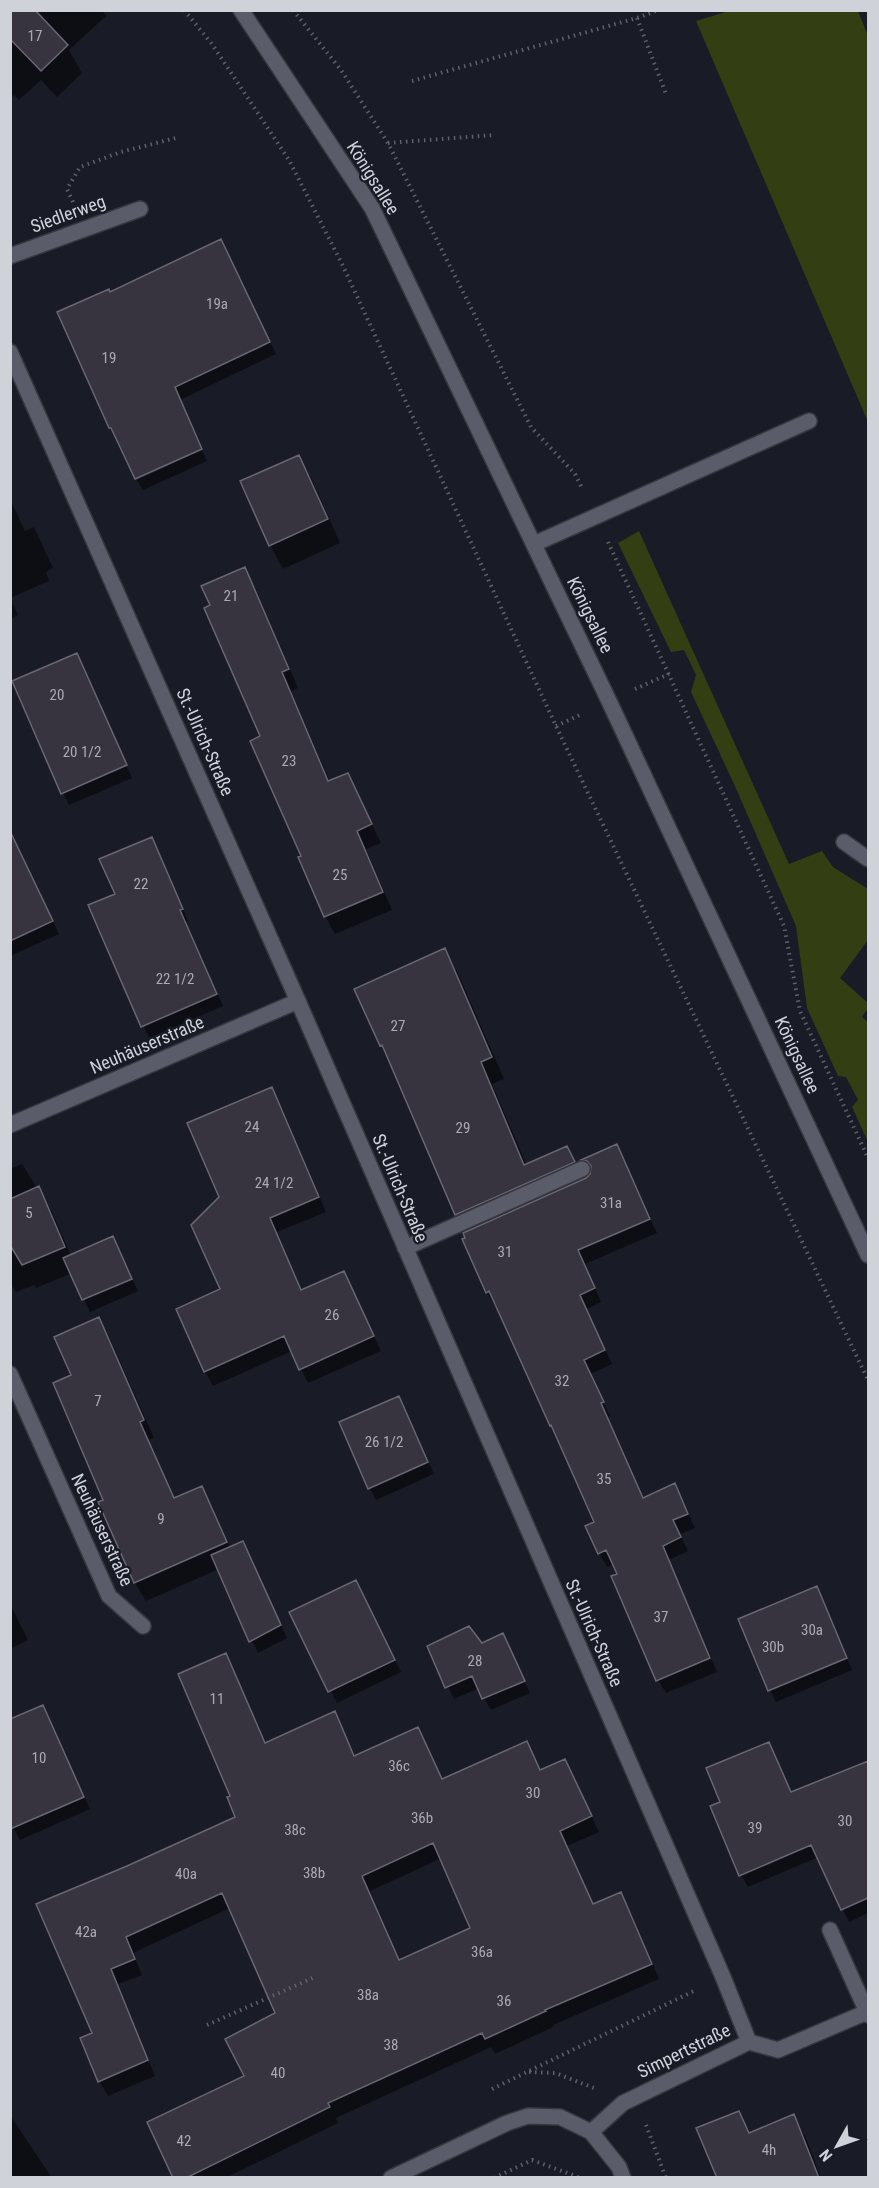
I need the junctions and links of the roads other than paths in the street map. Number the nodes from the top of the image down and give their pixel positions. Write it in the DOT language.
graph roads {
  1 [pos="241,10"];
  2 [pos="140,209"];
  3 [pos="10,256"];
  4 [pos="10,352"];
  5 [pos="809,421"];
  6 [pos="534,544"];
  7 [pos="844,843"];
  8 [pos="868,859"];
  9 [pos="298,1001"];
  10 [pos="10,1125"];
  11 [pos="582,1169"];
  12 [pos="405,1248"];
  13 [pos="868,1255"];
  14 [pos="10,1374"];
  15 [pos="143,1626"];
  16 [pos="830,1930"];
  17 [pos="868,2013"];
  18 [pos="749,2042"];
  19 [pos="591,2132"];
  20 [pos="391,2178"];
  21 [pos="623,2178"];
  1 -- 6 [label="street, Königsallee"];
  2 -- 3 [label="street, Siedlerweg"];
  4 -- 9 [label="street, St.-Ulrich-Straße"];
  5 -- 6 [label="street"];
  6 -- 13 [label="street, Königsallee"];
  7 -- 8 [label="street"];
  9 -- 10 [label="street, Neuhäuserstraße"];
  9 -- 12 [label="street, St.-Ulrich-Straße"];
  11 -- 12 [label="street"];
  12 -- 18 [label="street, St.-Ulrich-Straße"];
  14 -- 15 [label="street, Neuhäuserstraße"];
  16 -- 17 [label="street"];
  17 -- 18 [label="street, Simpertstraße"];
  18 -- 19 [label="street, Simpertstraße"];
  19 -- 20 [label="street"];
  19 -- 21 [label="street"];
}
